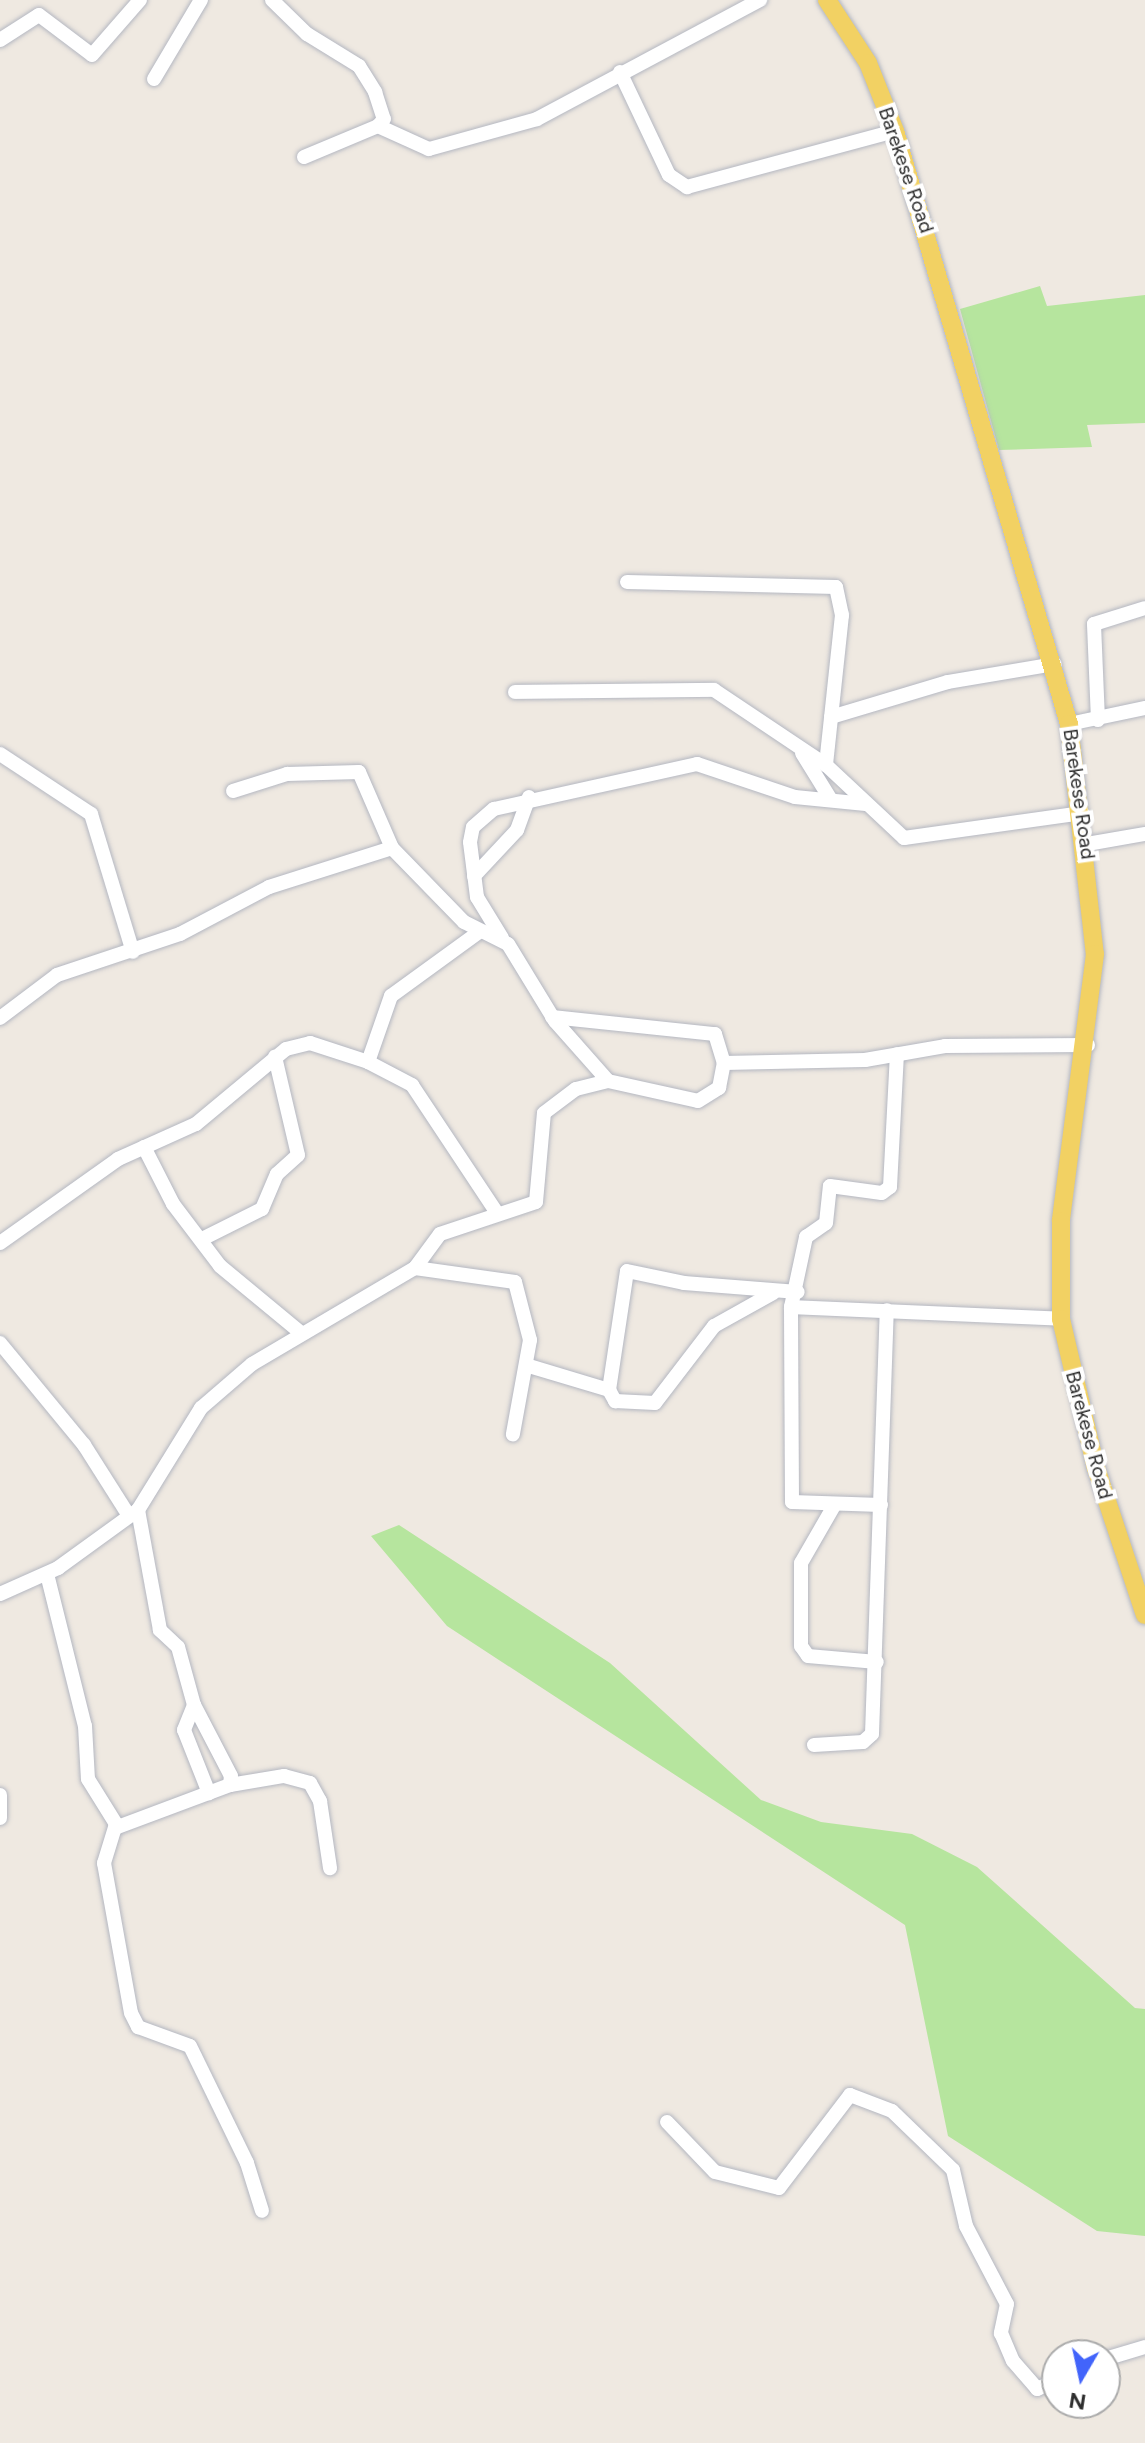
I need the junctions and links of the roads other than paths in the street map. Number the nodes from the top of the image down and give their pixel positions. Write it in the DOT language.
graph roads {
  1 [pos="140,0"];
  2 [pos="201,0"];
  3 [pos="272,0"];
  4 [pos="760,0"];
  5 [pos="827,0"];
  6 [pos="0,40"];
  7 [pos="620,72"];
  8 [pos="154,79"];
  9 [pos="378,126"];
  10 [pos="895,131"];
  11 [pos="304,157"];
  12 [pos="627,582"];
  13 [pos="1145,608"];
  14 [pos="1054,664"];
  15 [pos="515,692"];
  16 [pos="1145,708"];
  17 [pos="831,717"];
  18 [pos="1098,720"];
  19 [pos="1069,724"];
  20 [pos="801,752"];
  21 [pos="0,754"];
  22 [pos="826,765"];
  23 [pos="233,791"];
  24 [pos="529,797"];
  25 [pos="831,800"];
  26 [pos="866,804"];
  27 [pos="1082,813"];
  28 [pos="1145,834"];
  29 [pos="1087,844"];
  30 [pos="392,848"];
  31 [pos="474,876"];
  32 [pos="479,932"];
  33 [pos="502,938"];
  34 [pos="133,952"];
  35 [pos="552,1017"];
  36 [pos="0,1018"];
  37 [pos="1088,1045"];
  38 [pos="897,1054"];
  39 [pos="275,1057"];
  40 [pos="368,1062"];
  41 [pos="724,1063"];
  42 [pos="608,1081"];
  43 [pos="144,1147"];
  44 [pos="497,1213"];
  45 [pos="202,1239"];
  46 [pos="0,1243"];
  47 [pos="415,1268"];
  48 [pos="798,1292"];
  49 [pos="773,1293"];
  50 [pos="791,1307"];
  51 [pos="887,1310"];
  52 [pos="1061,1319"];
  53 [pos="301,1333"];
  54 [pos="0,1343"];
  55 [pos="529,1366"];
  56 [pos="609,1390"];
  57 [pos="513,1434"];
  58 [pos="835,1504"];
  59 [pos="881,1505"];
  60 [pos="134,1513"];
  61 [pos="1137,1572"];
  62 [pos="47,1574"];
  63 [pos="0,1594"];
  64 [pos="1145,1615"];
  65 [pos="877,1662"];
  66 [pos="194,1705"];
  67 [pos="814,1745"];
  68 [pos="230,1785"];
  69 [pos="209,1793"];
  70 [pos="0,1795"];
  71 [pos="0,1818"];
  72 [pos="115,1828"];
  73 [pos="330,1868"];
  74 [pos="667,2122"];
  75 [pos="262,2211"];
  76 [pos="1145,2347"];
  77 [pos="1121,2354"];
  78 [pos="1041,2387"];
  1 -- 6 [label="street"];
  2 -- 8 [label="street"];
  3 -- 9 [label="street"];
  4 -- 7 [label="street"];
  5 -- 10 [label="main road, Barekese Road"];
  7 -- 9 [label="street"];
  7 -- 10 [label="street"];
  9 -- 11 [label="street"];
  10 -- 14 [label="main road, Barekese Road"];
  12 -- 17 [label="street"];
  13 -- 18 [label="street"];
  14 -- 17 [label="street"];
  14 -- 19 [label="main road, Barekese Road"];
  15 -- 20 [label="street"];
  16 -- 18 [label="street"];
  17 -- 22 [label="street"];
  18 -- 19 [label="street"];
  19 -- 27 [label="main road, Barekese Road"];
  20 -- 22 [label="street"];
  20 -- 25 [label="street"];
  21 -- 34 [label="street"];
  22 -- 26 [label="street"];
  23 -- 30 [label="street"];
  24 -- 25 [label="street"];
  24 -- 31 [label="street"];
  24 -- 31 [label="street"];
  25 -- 26 [label="street"];
  26 -- 27 [label="street"];
  27 -- 29 [label="main road, Barekese Road"];
  28 -- 29 [label="street"];
  29 -- 37 [label="main road, Barekese Road"];
  30 -- 32 [label="street"];
  30 -- 34 [label="street"];
  31 -- 33 [label="street"];
  32 -- 33 [label="street"];
  32 -- 40 [label="street"];
  33 -- 35 [label="street"];
  34 -- 36 [label="street"];
  35 -- 41 [label="street"];
  35 -- 42 [label="street"];
  37 -- 38 [label="street"];
  37 -- 52 [label="main road, Barekese Road"];
  38 -- 41 [label="street"];
  38 -- 48 [label="street"];
  39 -- 40 [label="street"];
  39 -- 43 [label="street"];
  39 -- 45 [label="street"];
  40 -- 44 [label="street"];
  41 -- 42 [label="street"];
  42 -- 44 [label="street"];
  43 -- 45 [label="street"];
  43 -- 46 [label="street"];
  44 -- 47 [label="street"];
  45 -- 53 [label="street"];
  47 -- 53 [label="street"];
  47 -- 55 [label="street"];
  48 -- 49 [label="street"];
  48 -- 50 [label="street"];
  49 -- 56 [label="street"];
  49 -- 56 [label="street"];
  50 -- 51 [label="street"];
  50 -- 58 [label="street"];
  51 -- 52 [label="street"];
  51 -- 59 [label="street"];
  52 -- 61 [label="main road, Barekese Road"];
  53 -- 60 [label="street"];
  54 -- 60 [label="street"];
  55 -- 56 [label="street"];
  55 -- 57 [label="street"];
  58 -- 59 [label="street"];
  58 -- 65 [label="street"];
  59 -- 65 [label="street"];
  60 -- 62 [label="street"];
  60 -- 66 [label="street"];
  61 -- 64 [label="main road, Barekese Road"];
  62 -- 63 [label="street"];
  62 -- 72 [label="street"];
  65 -- 67 [label="street"];
  66 -- 68 [label="street"];
  66 -- 69 [label="street"];
  68 -- 69 [label="street"];
  68 -- 73 [label="street"];
  69 -- 72 [label="street"];
  70 -- 71 [label="street"];
  72 -- 75 [label="street"];
  74 -- 78 [label="street"];
  76 -- 77 [label="street"];
}
